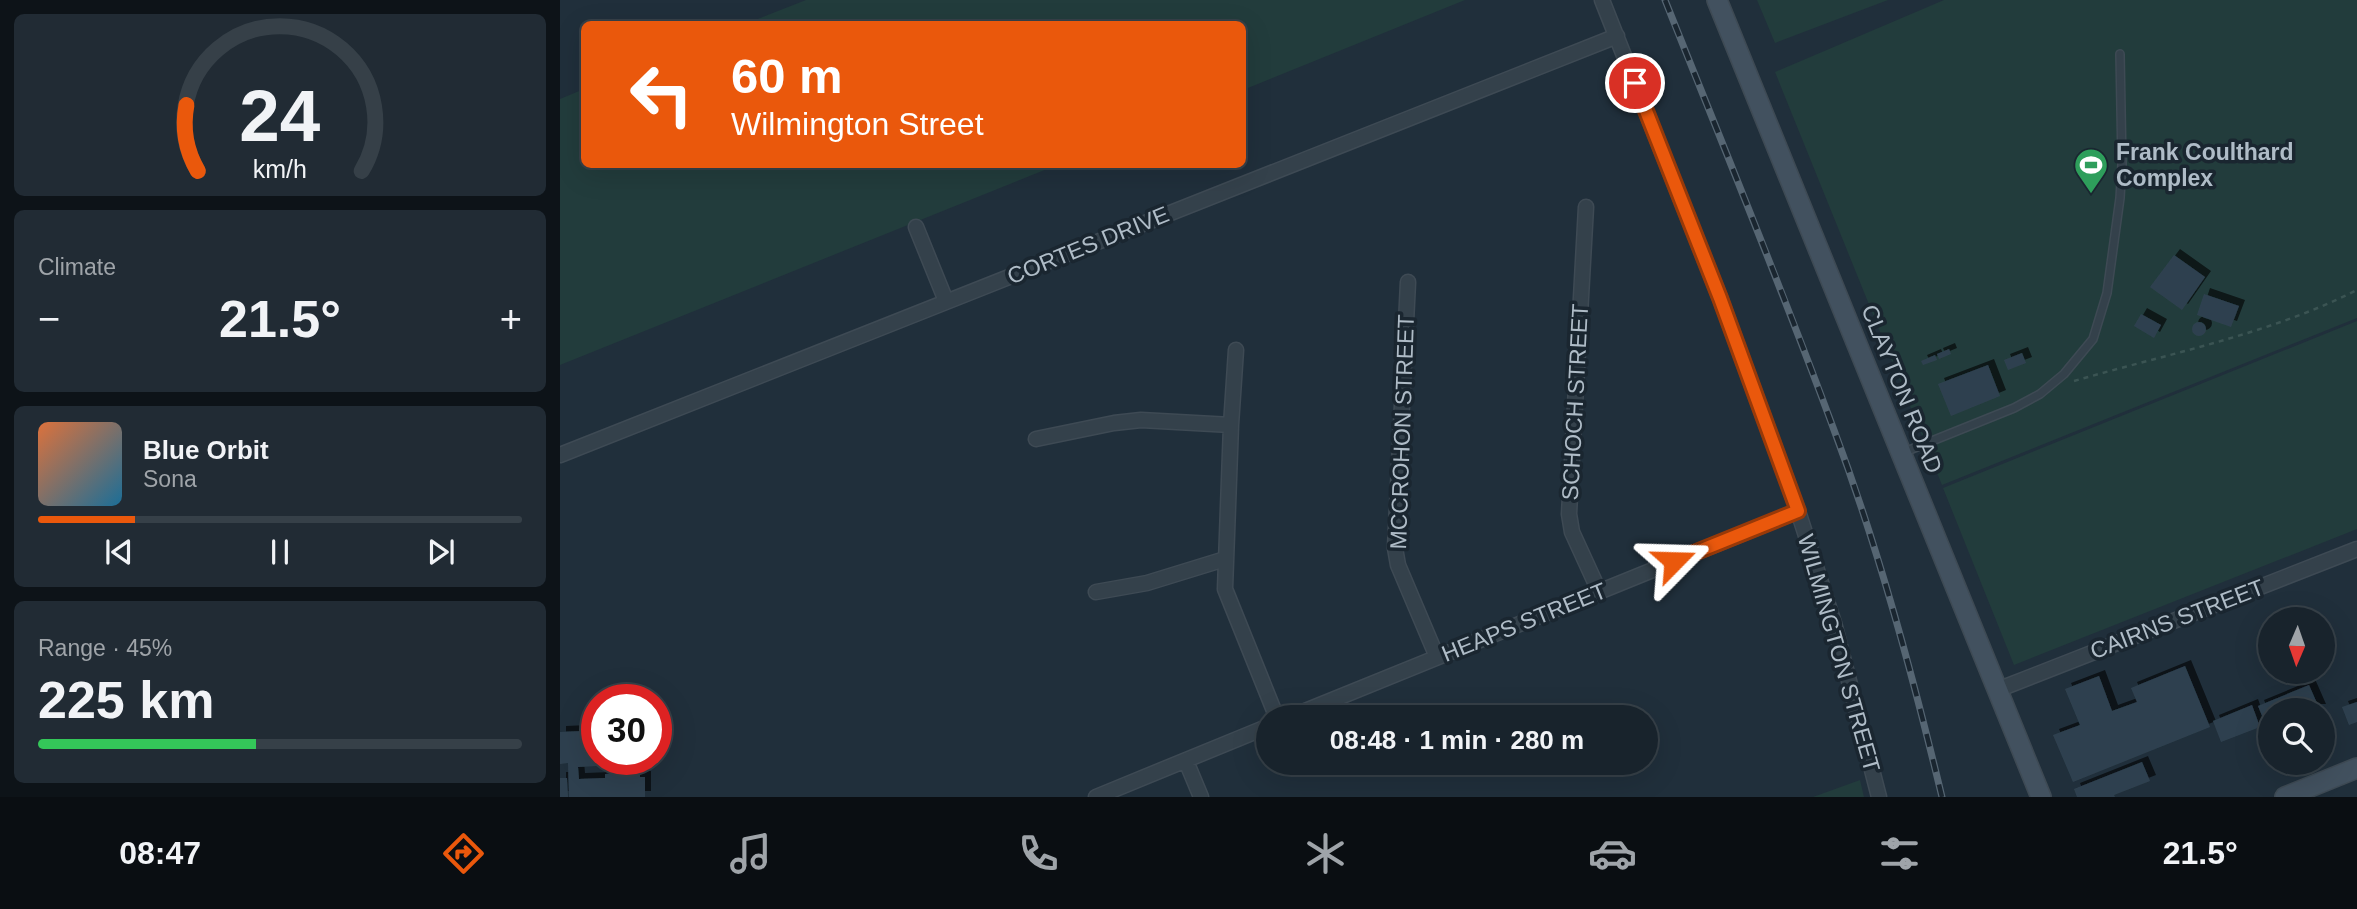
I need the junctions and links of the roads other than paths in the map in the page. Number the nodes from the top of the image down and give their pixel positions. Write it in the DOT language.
graph roads {
  1 [pos="1602,0"];
  2 [pos="1717,0"];
  3 [pos="1617,36"];
  4 [pos="2120,54"];
  5 [pos="1586,207"];
  6 [pos="916,227"];
  7 [pos="1408,282"];
  8 [pos="946,301"];
  9 [pos="1237,350"];
  10 [pos="1231,425"];
  11 [pos="1036,439"];
  12 [pos="1901,453"];
  13 [pos="560,455"];
  14 [pos="1798,511"];
  15 [pos="2357,549"];
  16 [pos="1225,559"];
  17 [pos="1599,591"];
  18 [pos="1096,592"];
  19 [pos="1437,657"];
  20 [pos="1997,690"];
  21 [pos="1272,705"];
  22 [pos="1320,705"];
  23 [pos="1256,731"];
  24 [pos="1186,761"];
  25 [pos="2357,768"];
  26 [pos="1096,797"];
  27 [pos="1201,797"];
  28 [pos="1879,797"];
  29 [pos="2041,797"];
  30 [pos="2285,797"];
  1 -- 3 [label="street, WILMINGTON STREET"];
  2 -- 12 [label="street, CLAYTON ROAD"];
  3 -- 8 [label="street, CORTES DRIVE"];
  3 -- 14 [label="street, WILMINGTON STREET"];
  4 -- 12 [label="lane"];
  5 -- 17 [label="street, SCHOCH STREET"];
  6 -- 8 [label="street"];
  7 -- 19 [label="street, MCCROHON STREET"];
  8 -- 13 [label="street, CORTES DRIVE"];
  9 -- 10 [label="street"];
  10 -- 11 [label="street"];
  10 -- 16 [label="street"];
  12 -- 20 [label="street, CLAYTON ROAD"];
  14 -- 17 [label="street, HEAPS STREET"];
  14 -- 28 [label="street, WILMINGTON STREET"];
  15 -- 20 [label="street, CAIRNS STREET"];
  16 -- 18 [label="street"];
  16 -- 21 [label="street"];
  17 -- 19 [label="street, HEAPS STREET"];
  19 -- 22 [label="street, HEAPS STREET"];
  20 -- 29 [label="street, CLAYTON ROAD"];
  23 -- 24 [label="street"];
  24 -- 26 [label="street"];
  24 -- 27 [label="street"];
  25 -- 30 [label="street"];
}
